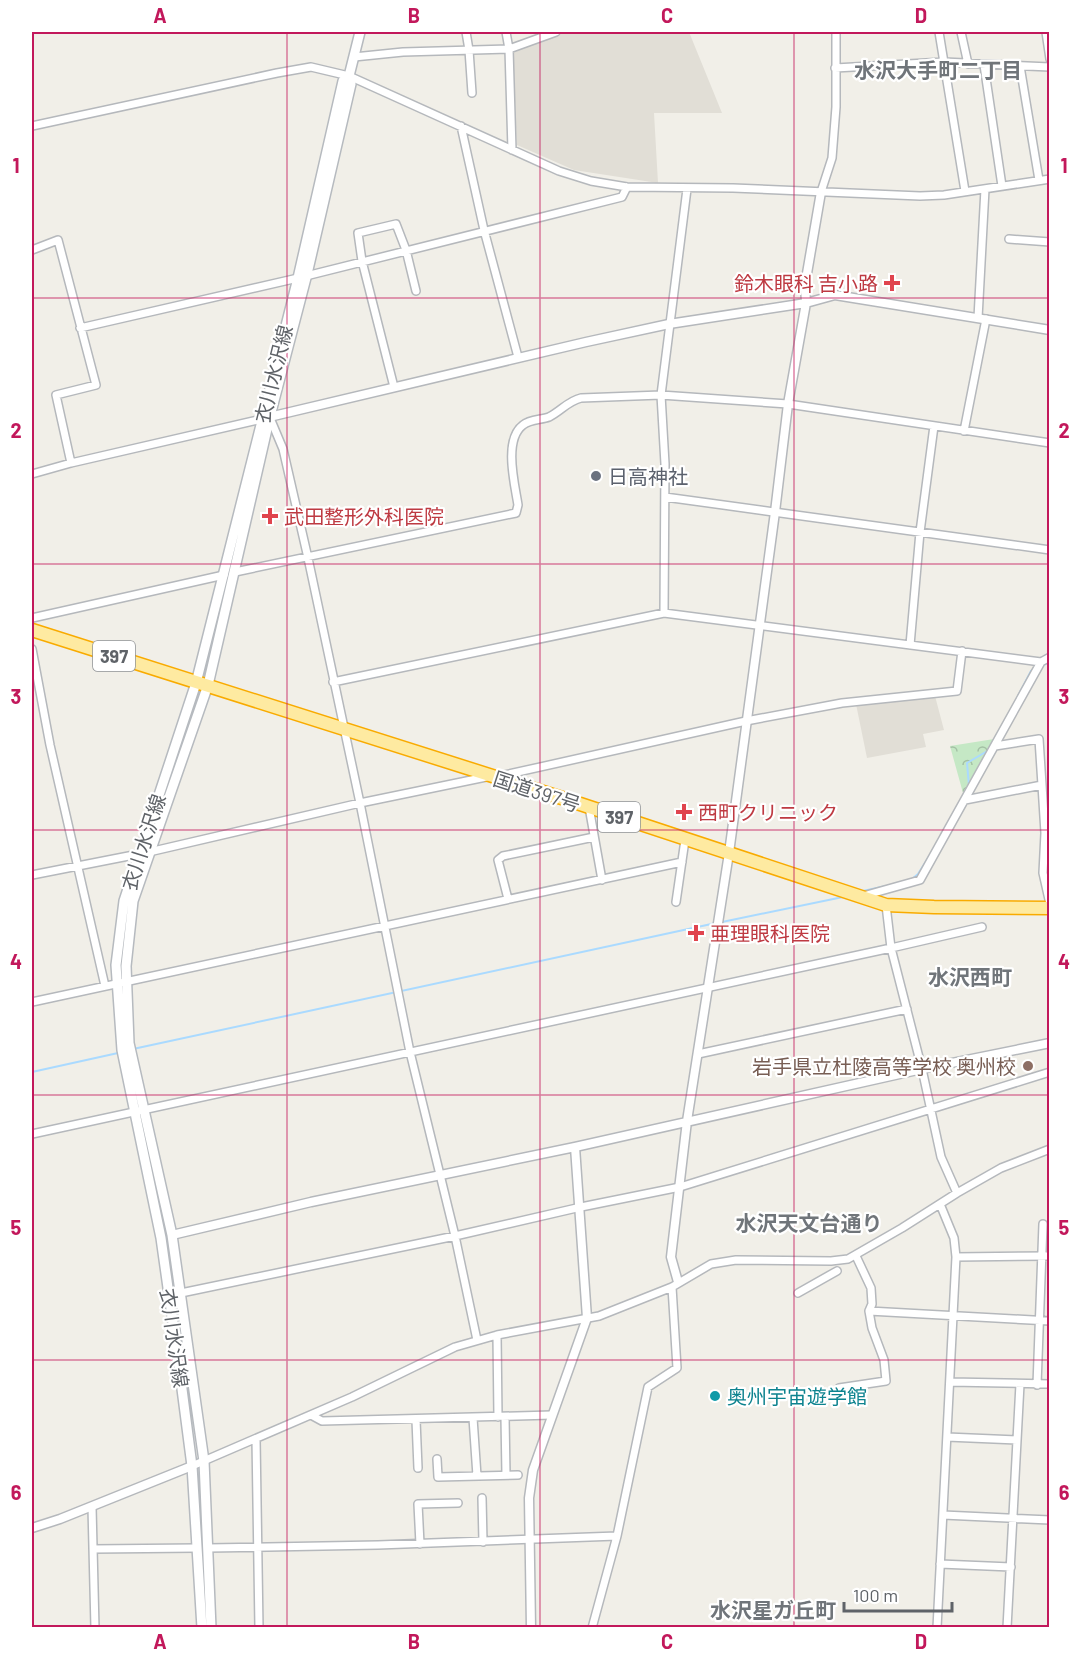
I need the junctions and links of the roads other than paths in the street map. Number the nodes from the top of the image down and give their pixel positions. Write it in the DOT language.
graph roads {
  1 [pos="360,32"];
  2 [pos="466,32"];
  3 [pos="506,32"];
  4 [pos="556,32"];
  5 [pos="836,32"];
  6 [pos="939,32"];
  7 [pos="961,32"];
  8 [pos="1046,32"];
  9 [pos="509,49"];
  10 [pos="469,50"];
  11 [pos="354,57"];
  12 [pos="1050,59"];
  13 [pos="944,62"];
  14 [pos="968,64"];
  15 [pos="984,65"];
  16 [pos="1020,66"];
  17 [pos="1050,67"];
  18 [pos="835,68"];
  19 [pos="349,76"];
  20 [pos="472,93"];
  21 [pos="32,126"];
  22 [pos="461,126"];
  23 [pos="512,150"];
  24 [pos="1050,179"];
  25 [pos="1038,180"];
  26 [pos="1002,186"];
  27 [pos="627,187"];
  28 [pos="687,189"];
  29 [pos="985,189"];
  30 [pos="965,191"];
  31 [pos="821,192"];
  32 [pos="484,230"];
  33 [pos="1009,239"];
  34 [pos="1050,242"];
  35 [pos="32,250"];
  36 [pos="406,250"];
  37 [pos="362,261"];
  38 [pos="302,276"];
  39 [pos="416,291"];
  40 [pos="806,303"];
  41 [pos="982,319"];
  42 [pos="669,324"];
  43 [pos="80,328"];
  44 [pos="1050,330"];
  45 [pos="518,357"];
  46 [pos="394,387"];
  47 [pos="661,394"];
  48 [pos="788,404"];
  49 [pos="266,417"];
  50 [pos="934,426"];
  51 [pos="964,430"];
  52 [pos="1050,443"];
  53 [pos="71,463"];
  54 [pos="32,474"];
  55 [pos="665,497"];
  56 [pos="775,513"];
  57 [pos="921,532"];
  58 [pos="1050,550"];
  59 [pos="308,558"];
  60 [pos="235,572"];
  61 [pos="224,575"];
  62 [pos="664,613"];
  63 [pos="32,618"];
  64 [pos="759,624"];
  65 [pos="32,630"];
  66 [pos="910,645"];
  67 [pos="32,649"];
  68 [pos="962,651"];
  69 [pos="1050,657"];
  70 [pos="1041,662"];
  71 [pos="333,682"];
  72 [pos="202,684"];
  73 [pos="746,721"];
  74 [pos="344,730"];
  75 [pos="995,746"];
  76 [pos="493,776"];
  77 [pos="1042,785"];
  78 [pos="965,800"];
  79 [pos="360,802"];
  80 [pos="589,807"];
  81 [pos="594,837"];
  82 [pos="685,840"];
  83 [pos="149,852"];
  84 [pos="729,853"];
  85 [pos="138,854"];
  86 [pos="682,862"];
  87 [pos="77,865"];
  88 [pos="32,875"];
  89 [pos="602,880"];
  90 [pos="862,896"];
  91 [pos="508,899"];
  92 [pos="676,902"];
  93 [pos="886,905"];
  94 [pos="1050,906"];
  95 [pos="383,924"];
  96 [pos="982,927"];
  97 [pos="891,948"];
  98 [pos="122,982"];
  99 [pos="105,986"];
  100 [pos="708,987"];
  101 [pos="32,1002"];
  102 [pos="907,1009"];
  103 [pos="1050,1043"];
  104 [pos="410,1052"];
  105 [pos="698,1054"];
  106 [pos="921,1069"];
  107 [pos="1050,1072"];
  108 [pos="930,1108"];
  109 [pos="140,1110"];
  110 [pos="687,1121"];
  111 [pos="32,1134"];
  112 [pos="575,1147"];
  113 [pos="1050,1149"];
  114 [pos="440,1175"];
  115 [pos="680,1187"];
  116 [pos="957,1193"];
  117 [pos="940,1204"];
  118 [pos="581,1207"];
  119 [pos="1043,1224"];
  120 [pos="172,1235"];
  121 [pos="455,1236"];
  122 [pos="856,1256"];
  123 [pos="1041,1256"];
  124 [pos="1050,1256"];
  125 [pos="956,1257"];
  126 [pos="837,1272"];
  127 [pos="675,1285"];
  128 [pos="181,1293"];
  129 [pos="798,1293"];
  130 [pos="869,1311"];
  131 [pos="952,1315"];
  132 [pos="587,1318"];
  133 [pos="1039,1320"];
  134 [pos="1050,1321"];
  135 [pos="496,1335"];
  136 [pos="477,1340"];
  137 [pos="950,1382"];
  138 [pos="1020,1384"];
  139 [pos="1050,1384"];
  140 [pos="1037,1385"];
  141 [pos="840,1388"];
  142 [pos="311,1415"];
  143 [pos="552,1415"];
  144 [pos="502,1417"];
  145 [pos="473,1418"];
  146 [pos="416,1420"];
  147 [pos="947,1437"];
  148 [pos="256,1439"];
  149 [pos="1017,1440"];
  150 [pos="437,1459"];
  151 [pos="204,1461"];
  152 [pos="192,1466"];
  153 [pos="418,1468"];
  154 [pos="506,1475"];
  155 [pos="518,1475"];
  156 [pos="477,1476"];
  157 [pos="482,1498"];
  158 [pos="458,1503"];
  159 [pos="92,1507"];
  160 [pos="943,1515"];
  161 [pos="1014,1518"];
  162 [pos="1050,1520"];
  163 [pos="32,1528"];
  164 [pos="617,1536"];
  165 [pos="530,1540"];
  166 [pos="483,1542"];
  167 [pos="420,1544"];
  168 [pos="258,1547"];
  169 [pos="197,1548"];
  170 [pos="208,1548"];
  171 [pos="93,1549"];
  172 [pos="940,1564"];
  173 [pos="1011,1567"];
  174 [pos="94,1628"];
  175 [pos="202,1628"];
  176 [pos="211,1628"];
  177 [pos="259,1628"];
  178 [pos="531,1628"];
  179 [pos="592,1628"];
  180 [pos="937,1628"];
  181 [pos="1007,1628"];
  1 -- 11 [label="main road, 衣川水沢線"];
  2 -- 10 [label="street"];
  3 -- 9 [label="street"];
  4 -- 9 [label="street"];
  5 -- 18 [label="street"];
  6 -- 13 [label="street"];
  7 -- 14 [label="street"];
  8 -- 12 [label="street"];
  9 -- 10 [label="street"];
  9 -- 23 [label="street"];
  10 -- 11 [label="street"];
  10 -- 20 [label="street"];
  11 -- 19 [label="main road, 衣川水沢線"];
  13 -- 14 [label="street"];
  13 -- 18 [label="street"];
  13 -- 30 [label="street"];
  14 -- 15 [label="street"];
  15 -- 16 [label="street"];
  15 -- 26 [label="street"];
  16 -- 17 [label="street"];
  16 -- 25 [label="street"];
  18 -- 31 [label="street"];
  19 -- 21 [label="street"];
  19 -- 22 [label="street"];
  19 -- 38 [label="main road, 衣川水沢線"];
  22 -- 23 [label="street"];
  22 -- 32 [label="street"];
  23 -- 27 [label="street"];
  24 -- 25 [label="street"];
  25 -- 26 [label="street"];
  26 -- 29 [label="street"];
  27 -- 28 [label="street"];
  27 -- 32 [label="street"];
  28 -- 31 [label="street"];
  28 -- 42 [label="street"];
  29 -- 30 [label="street"];
  29 -- 41 [label="street"];
  30 -- 31 [label="street"];
  31 -- 40 [label="street"];
  32 -- 36 [label="street"];
  32 -- 45 [label="street"];
  33 -- 34 [label="street"];
  35 -- 43 [label="street"];
  36 -- 37 [label="street"];
  36 -- 37 [label="street"];
  36 -- 39 [label="street"];
  37 -- 38 [label="street"];
  37 -- 46 [label="street"];
  38 -- 43 [label="street"];
  38 -- 49 [label="main road, 衣川水沢線"];
  40 -- 41 [label="street"];
  40 -- 42 [label="street"];
  40 -- 48 [label="street"];
  41 -- 44 [label="street"];
  41 -- 51 [label="street"];
  42 -- 45 [label="street"];
  42 -- 47 [label="street"];
  43 -- 53 [label="street"];
  45 -- 46 [label="street"];
  46 -- 49 [label="street"];
  47 -- 48 [label="street"];
  47 -- 55 [label="street"];
  47 -- 59 [label="street"];
  48 -- 50 [label="street"];
  48 -- 56 [label="street"];
  49 -- 53 [label="street"];
  49 -- 59 [label="street"];
  49 -- 60 [label="main road, 衣川水沢線"];
  49 -- 61 [label="main road, 衣川水沢線"];
  50 -- 51 [label="street"];
  50 -- 57 [label="street"];
  51 -- 52 [label="street"];
  53 -- 54 [label="street"];
  55 -- 56 [label="street"];
  55 -- 62 [label="street"];
  56 -- 57 [label="street"];
  56 -- 64 [label="street"];
  57 -- 58 [label="street"];
  57 -- 66 [label="street"];
  59 -- 60 [label="street"];
  59 -- 71 [label="street"];
  60 -- 72 [label="main road, 衣川水沢線"];
  61 -- 63 [label="street"];
  61 -- 72 [label="main road, 衣川水沢線"];
  62 -- 64 [label="street"];
  62 -- 71 [label="street"];
  64 -- 66 [label="street"];
  64 -- 73 [label="street"];
  65 -- 72 [label="highway, 国道397号 / 397"];
  66 -- 68 [label="street"];
  67 -- 87 [label="street"];
  68 -- 70 [label="street"];
  68 -- 73 [label="street"];
  69 -- 70 [label="street"];
  70 -- 75 [label="street"];
  71 -- 74 [label="street"];
  72 -- 74 [label="highway, 国道397号 / 397"];
  72 -- 83 [label="main road, 衣川水沢線"];
  72 -- 85 [label="main road, 衣川水沢線"];
  73 -- 76 [label="street"];
  73 -- 84 [label="street"];
  74 -- 76 [label="highway, 国道397号 / 397"];
  74 -- 79 [label="street"];
  75 -- 77 [label="street"];
  75 -- 78 [label="street"];
  76 -- 79 [label="street"];
  76 -- 80 [label="highway, 国道397号 / 397"];
  77 -- 78 [label="street"];
  77 -- 94 [label="street"];
  78 -- 90 [label="street"];
  79 -- 83 [label="street"];
  79 -- 95 [label="street"];
  80 -- 81 [label="street"];
  80 -- 82 [label="highway, 国道397号 / 397"];
  81 -- 89 [label="street"];
  81 -- 91 [label="street"];
  82 -- 84 [label="highway, 国道397号 / 397"];
  82 -- 86 [label="street"];
  83 -- 85 [label="street"];
  83 -- 98 [label="main road, 衣川水沢線"];
  84 -- 90 [label="highway, 国道397号 / 397"];
  84 -- 100 [label="street"];
  85 -- 87 [label="street"];
  85 -- 98 [label="main road, 衣川水沢線"];
  86 -- 89 [label="street"];
  86 -- 92 [label="street"];
  87 -- 88 [label="street"];
  87 -- 99 [label="street"];
  89 -- 91 [label="street"];
  90 -- 93 [label="highway, 国道397号 / 397"];
  91 -- 95 [label="street"];
  93 -- 94 [label="highway, 国道397号 / 397"];
  93 -- 97 [label="street"];
  95 -- 98 [label="street"];
  95 -- 104 [label="street"];
  96 -- 97 [label="street"];
  97 -- 100 [label="street"];
  97 -- 102 [label="street"];
  98 -- 99 [label="street"];
  98 -- 109 [label="main road, 衣川水沢線"];
  99 -- 101 [label="street"];
  100 -- 104 [label="street"];
  100 -- 105 [label="street"];
  102 -- 105 [label="street"];
  102 -- 106 [label="street"];
  103 -- 106 [label="street"];
  104 -- 109 [label="street"];
  104 -- 114 [label="street"];
  105 -- 110 [label="street"];
  106 -- 108 [label="street"];
  106 -- 110 [label="street"];
  107 -- 108 [label="street"];
  108 -- 115 [label="street"];
  108 -- 116 [label="street"];
  109 -- 111 [label="street"];
  109 -- 120 [label="main road, 衣川水沢線"];
  109 -- 152 [label="main road, 衣川水沢線"];
  110 -- 112 [label="street"];
  110 -- 115 [label="street"];
  112 -- 114 [label="street"];
  112 -- 118 [label="street"];
  113 -- 116 [label="street"];
  114 -- 120 [label="street"];
  114 -- 121 [label="street"];
  115 -- 118 [label="street"];
  115 -- 127 [label="street"];
  116 -- 117 [label="street"];
  117 -- 122 [label="street"];
  117 -- 125 [label="street"];
  118 -- 121 [label="street"];
  118 -- 132 [label="street"];
  119 -- 123 [label="street"];
  120 -- 128 [label="main road, 衣川水沢線"];
  121 -- 128 [label="street"];
  121 -- 136 [label="street"];
  122 -- 127 [label="street"];
  122 -- 130 [label="street"];
  123 -- 124 [label="street"];
  123 -- 125 [label="street"];
  123 -- 133 [label="street"];
  125 -- 131 [label="street"];
  126 -- 129 [label="street"];
  127 -- 132 [label="street"];
  127 -- 164 [label="street"];
  128 -- 151 [label="main road, 衣川水沢線"];
  130 -- 131 [label="street"];
  130 -- 141 [label="street"];
  131 -- 133 [label="street"];
  131 -- 137 [label="street"];
  132 -- 135 [label="street"];
  132 -- 143 [label="street"];
  133 -- 134 [label="street"];
  133 -- 140 [label="street"];
  135 -- 136 [label="street"];
  135 -- 144 [label="street"];
  136 -- 142 [label="street"];
  137 -- 138 [label="street"];
  137 -- 147 [label="street"];
  138 -- 140 [label="street"];
  138 -- 149 [label="street"];
  139 -- 140 [label="street"];
  142 -- 146 [label="street"];
  142 -- 148 [label="street"];
  143 -- 144 [label="street"];
  143 -- 165 [label="street"];
  144 -- 145 [label="street"];
  144 -- 154 [label="street"];
  145 -- 146 [label="street"];
  145 -- 156 [label="street"];
  146 -- 153 [label="street"];
  147 -- 149 [label="street"];
  147 -- 160 [label="street"];
  148 -- 151 [label="street"];
  148 -- 168 [label="street"];
  149 -- 161 [label="street"];
  150 -- 156 [label="street"];
  151 -- 152 [label="street"];
  151 -- 170 [label="main road, 衣川水沢線"];
  152 -- 159 [label="street"];
  152 -- 169 [label="main road, 衣川水沢線"];
  154 -- 155 [label="street"];
  154 -- 156 [label="street"];
  157 -- 166 [label="street"];
  158 -- 167 [label="street"];
  159 -- 163 [label="street"];
  159 -- 171 [label="street"];
  160 -- 161 [label="street"];
  160 -- 172 [label="street"];
  161 -- 162 [label="street"];
  161 -- 173 [label="street"];
  164 -- 165 [label="street"];
  164 -- 179 [label="street"];
  165 -- 166 [label="street"];
  165 -- 178 [label="street"];
  166 -- 167 [label="street"];
  167 -- 168 [label="street"];
  168 -- 170 [label="street"];
  168 -- 177 [label="street"];
  169 -- 171 [label="street"];
  169 -- 175 [label="main road, 衣川水沢線"];
  170 -- 176 [label="main road, 衣川水沢線"];
  171 -- 174 [label="street"];
  172 -- 173 [label="street"];
  172 -- 180 [label="street"];
  173 -- 181 [label="street"];
}
